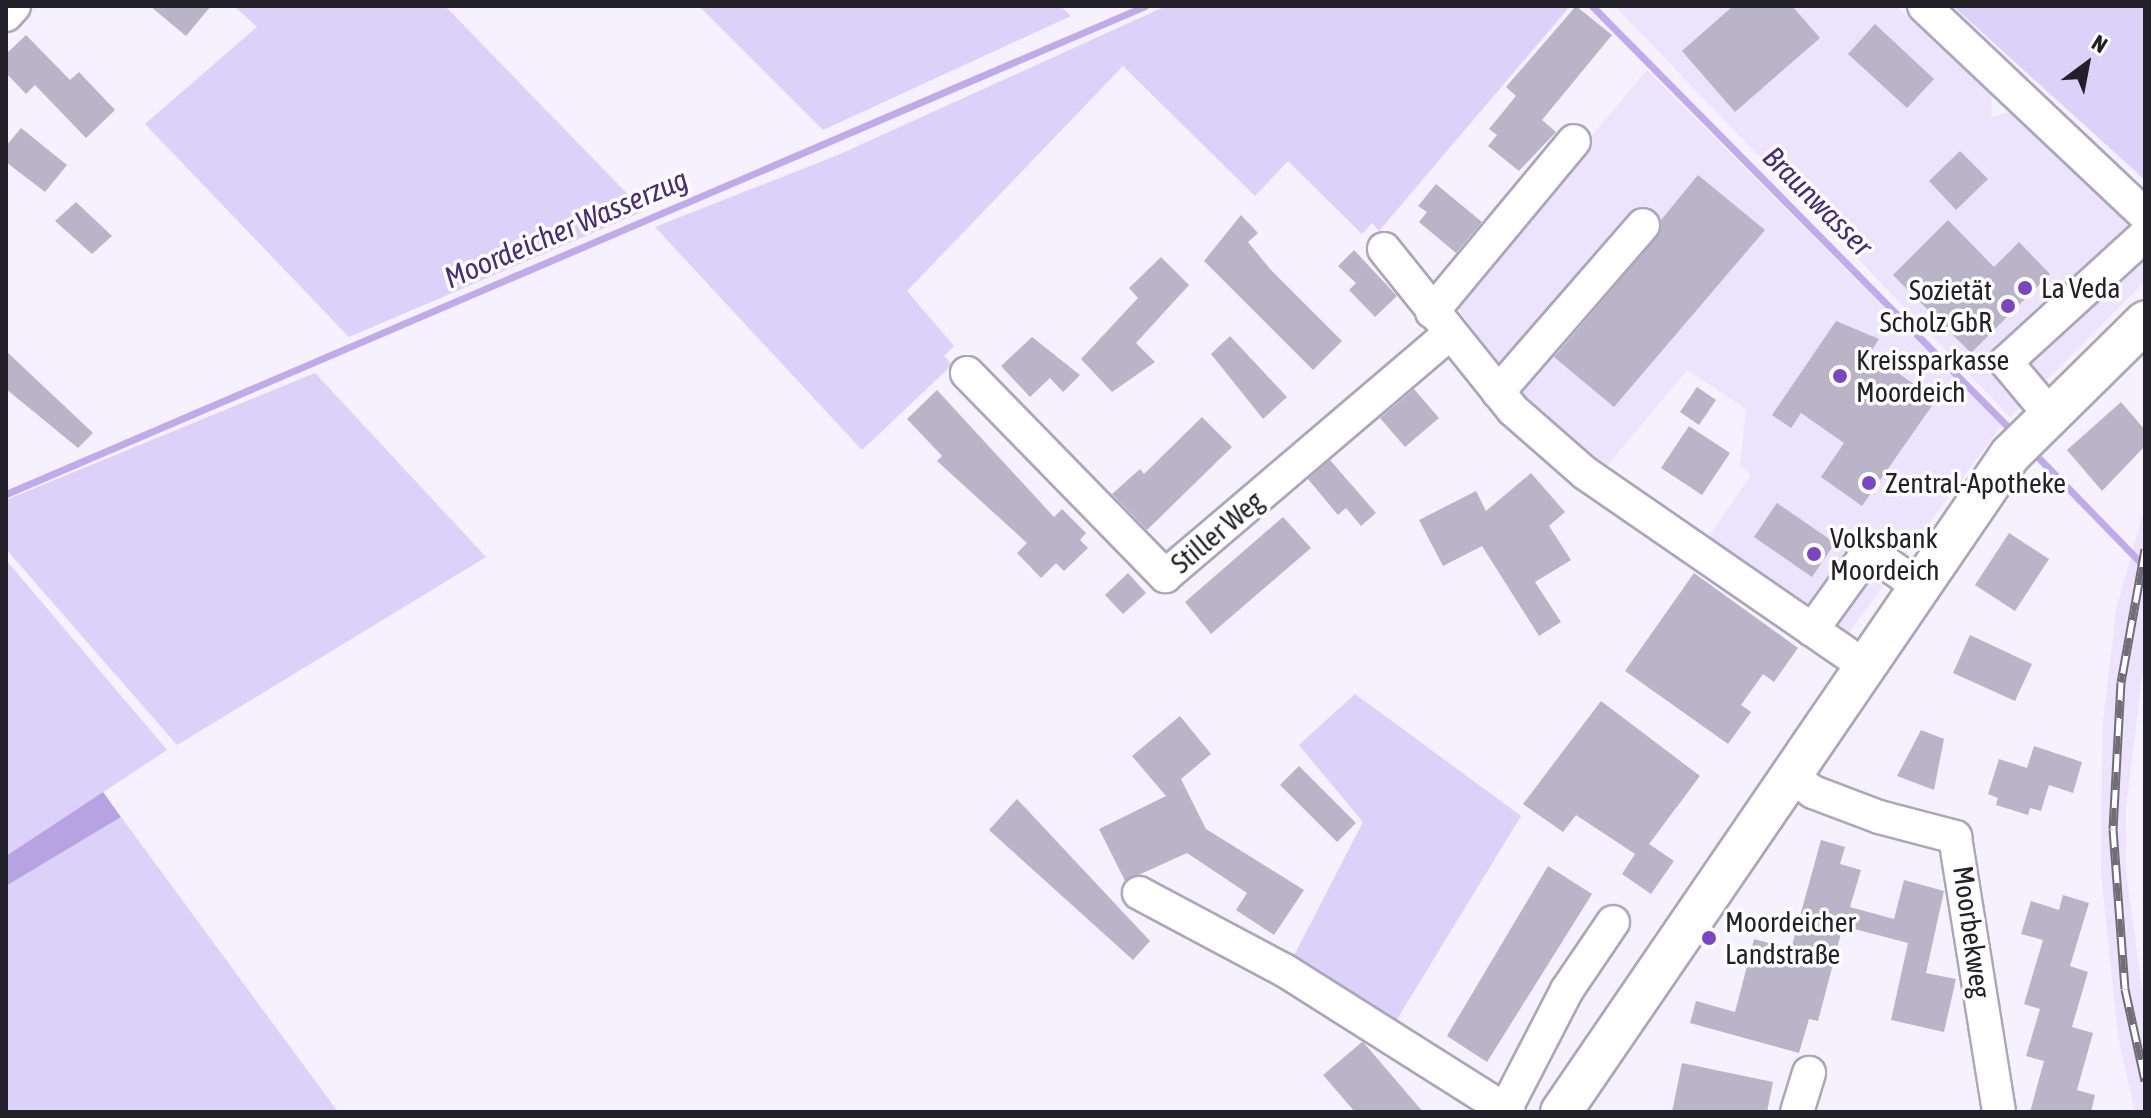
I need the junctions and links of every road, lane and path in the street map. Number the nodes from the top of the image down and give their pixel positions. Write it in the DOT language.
graph roads {
  1 [pos="14,6"];
  2 [pos="1924,6"];
  3 [pos="6,15"];
  4 [pos="1574,141"];
  5 [pos="2145,215"];
  6 [pos="1643,225"];
  7 [pos="2145,235"];
  8 [pos="1384,249"];
  9 [pos="2145,322"];
  10 [pos="1441,323"];
  11 [pos="967,373"];
  12 [pos="1498,392"];
  13 [pos="2031,430"];
  14 [pos="1917,585"];
  15 [pos="1812,630"];
  16 [pos="1863,665"];
  17 [pos="1789,774"];
  18 [pos="1139,893"];
  19 [pos="1613,922"];
  20 [pos="1809,1073"];
  21 [pos="1576,1105"];
  22 [pos="1507,1111"];
  23 [pos="1797,1112"];
  24 [pos="1999,1112"];
  1 -- 3 [label="street"];
  2 -- 5 [label="street"];
  4 -- 10 [label="street"];
  6 -- 12 [label="street"];
  7 -- 13 [label="street"];
  8 -- 10 [label="street"];
  9 -- 13 [label="main road"];
  10 -- 11 [label="street, Stiller Weg"];
  10 -- 12 [label="street"];
  12 -- 15 [label="street"];
  13 -- 14 [label="main road"];
  14 -- 15 [label="street"];
  14 -- 16 [label="main road"];
  15 -- 16 [label="street"];
  16 -- 17 [label="main road"];
  17 -- 21 [label="main road"];
  17 -- 24 [label="street, Moorbekweg"];
  18 -- 22 [label="street"];
  19 -- 22 [label="street"];
  20 -- 23 [label="street"];
}
